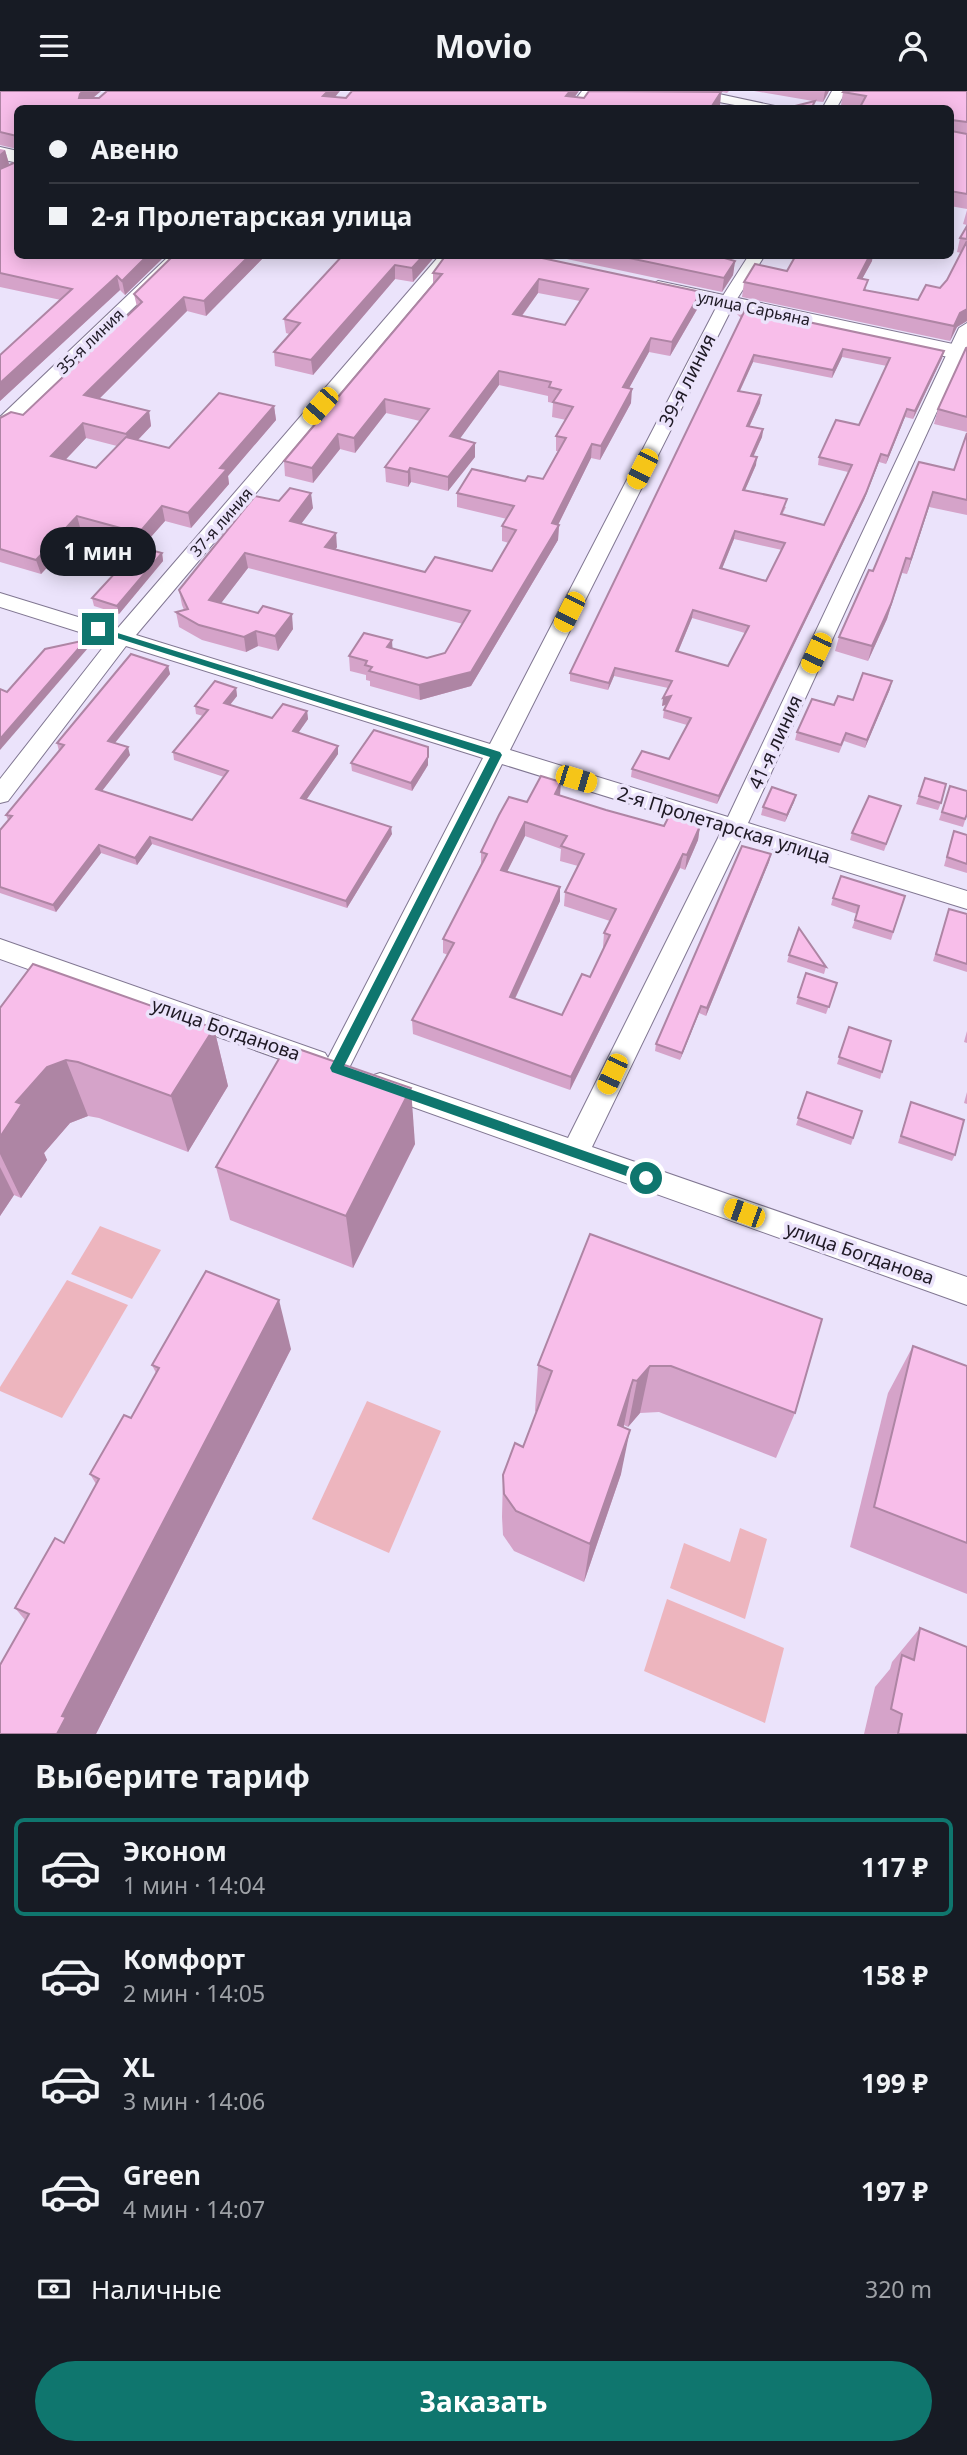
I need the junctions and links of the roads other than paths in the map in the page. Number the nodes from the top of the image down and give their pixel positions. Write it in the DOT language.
graph roads {
  1 [pos="589,91"];
  2 [pos="682,91"];
  3 [pos="578,105"];
  4 [pos="760,105"];
  5 [pos="0,153"];
  6 [pos="14,164"];
  7 [pos="176,259"];
  8 [pos="446,259"];
  9 [pos="754,259"];
  10 [pos="630,282"];
  11 [pos="727,302"];
  12 [pos="967,328"];
  13 [pos="961,353"];
  14 [pos="0,427"];
  15 [pos="0,600"];
  16 [pos="123,636"];
  17 [pos="496,755"];
  18 [pos="0,795"];
  19 [pos="734,829"];
  20 [pos="967,901"];
  21 [pos="0,949"];
  22 [pos="336,1068"];
  23 [pos="575,1153"];
  24 [pos="967,1291"];
  1 -- 3 [label="street"];
  2 -- 4 [label="street"];
  5 -- 6 [label="main road"];
  7 -- 14 [label="street, 35-я линия"];
  8 -- 16 [label="street, 37-я линия"];
  9 -- 11 [label="street, 39-я линия"];
  10 -- 11 [label="main road, улица Сарьяна"];
  11 -- 13 [label="main road, улица Сарьяна"];
  11 -- 17 [label="street, 39-я линия"];
  12 -- 13 [label="street, 41-я линия"];
  13 -- 19 [label="street, 41-я линия"];
  15 -- 16 [label="street, 2-я Пролетарская улица"];
  16 -- 17 [label="street, 2-я Пролетарская улица"];
  16 -- 18 [label="street, 37-я линия"];
  17 -- 19 [label="street, 2-я Пролетарская улица"];
  17 -- 22 [label="street, 39-я линия"];
  19 -- 20 [label="street, 2-я Пролетарская улица"];
  19 -- 23 [label="street, 41-я линия"];
  21 -- 22 [label="street, улица Богданова"];
  22 -- 23 [label="street, улица Богданова"];
  23 -- 24 [label="street, улица Богданова"];
}
